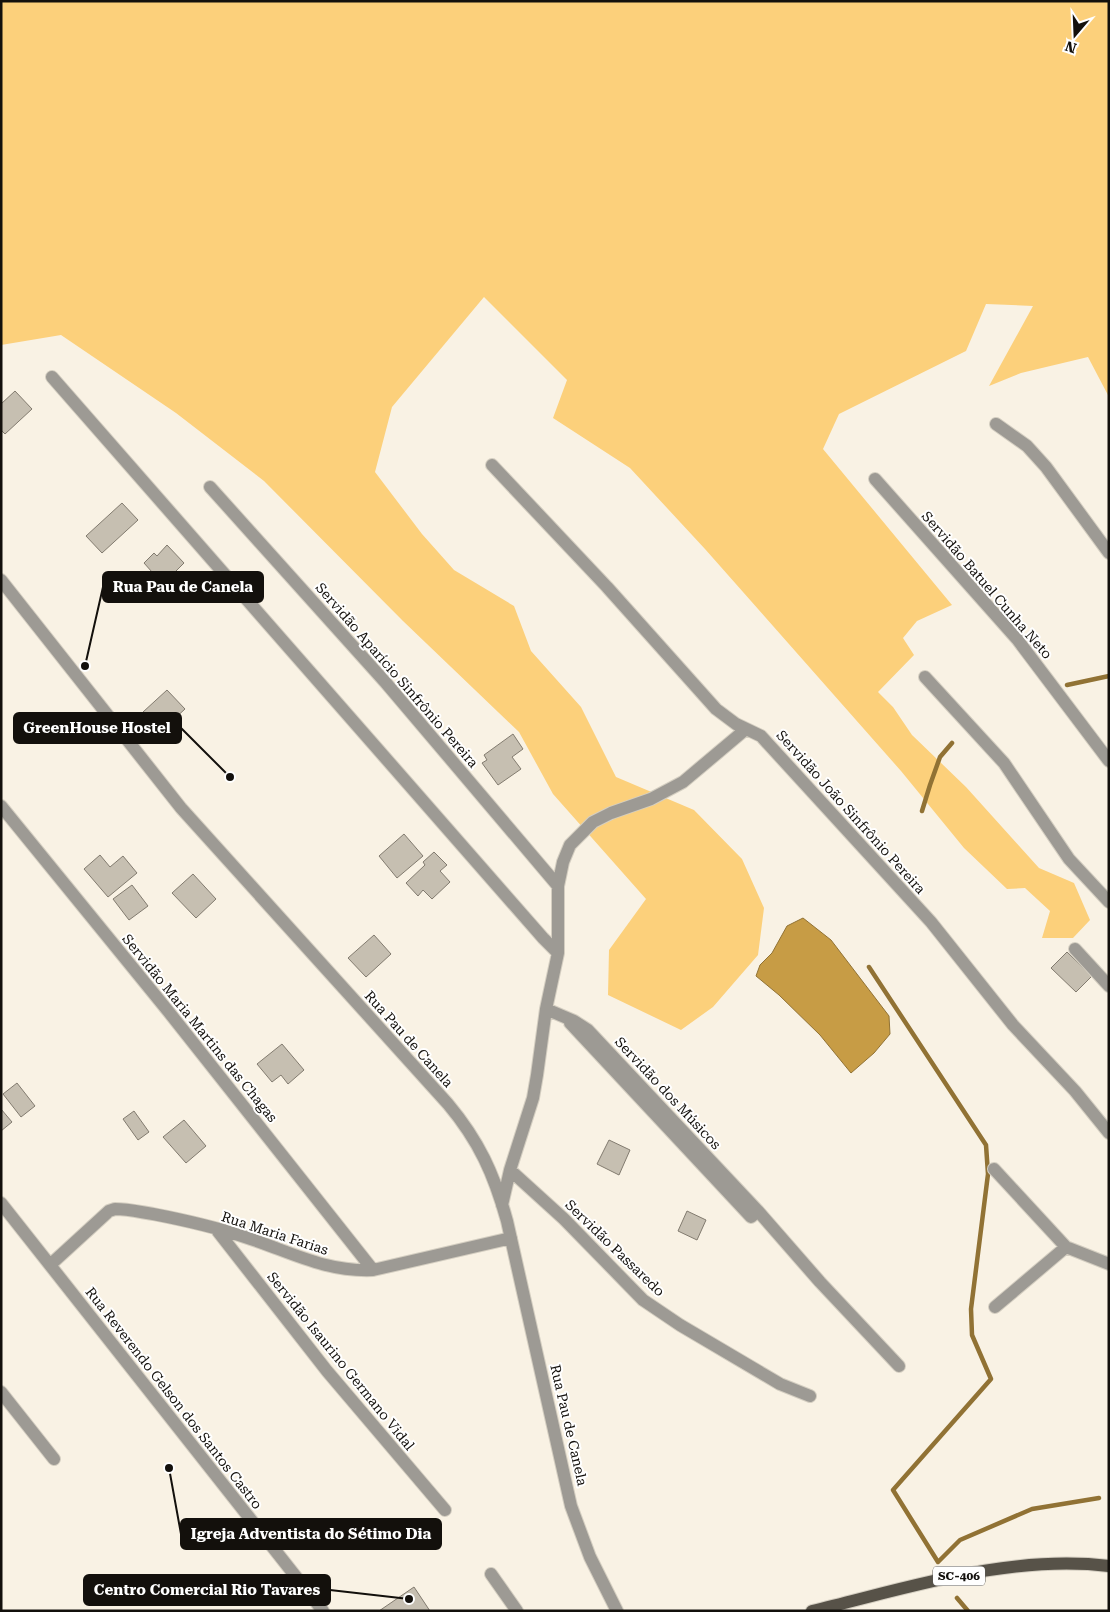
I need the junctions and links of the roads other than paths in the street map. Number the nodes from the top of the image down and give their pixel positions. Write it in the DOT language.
graph roads {
  1 [pos="52,378"];
  2 [pos="996,424"];
  3 [pos="492,464"];
  4 [pos="875,479"];
  5 [pos="210,487"];
  6 [pos="1109,552"];
  7 [pos="1,580"];
  8 [pos="925,677"];
  9 [pos="746,729"];
  10 [pos="1109,761"];
  11 [pos="1,806"];
  12 [pos="558,886"];
  13 [pos="1109,902"];
  14 [pos="1075,949"];
  15 [pos="558,952"];
  16 [pos="1109,986"];
  17 [pos="546,1009"];
  18 [pos="1109,1133"];
  19 [pos="994,1169"];
  20 [pos="510,1170"];
  21 [pos="1,1203"];
  22 [pos="502,1205"];
  23 [pos="216,1229"];
  24 [pos="511,1238"];
  25 [pos="1066,1247"];
  26 [pos="1109,1264"];
  27 [pos="50,1265"];
  28 [pos="373,1270"];
  29 [pos="995,1307"];
  30 [pos="899,1366"];
  31 [pos="1,1392"];
  32 [pos="810,1396"];
  33 [pos="54,1459"];
  34 [pos="445,1510"];
  35 [pos="1109,1566"];
  36 [pos="491,1574"];
  37 [pos="821,1610"];
  38 [pos="323,1611"];
  39 [pos="517,1611"];
  40 [pos="617,1611"];
  1 -- 15 [label="street"];
  2 -- 6 [label="street"];
  3 -- 9 [label="street, Servidão João Sinfrônio Pereira"];
  4 -- 10 [label="street, Servidão Batuel Cunha Neto"];
  5 -- 12 [label="street, Servidão Aparício Sinfrônio Pereira"];
  7 -- 22 [label="street, Rua Pau de Canela"];
  8 -- 13 [label="street"];
  9 -- 12 [label="street"];
  9 -- 18 [label="street, Servidão João Sinfrônio Pereira"];
  11 -- 28 [label="street, Servidão Maria Martins das Chagas"];
  12 -- 15 [label="street"];
  14 -- 16 [label="street"];
  15 -- 17 [label="street"];
  17 -- 20 [label="street"];
  17 -- 30 [label="street, Servidão dos Músicos"];
  19 -- 25 [label="street"];
  20 -- 22 [label="street"];
  20 -- 32 [label="street, Servidão Passaredo"];
  21 -- 27 [label="street, Rua Reverendo Gelson dos Santos Castro"];
  22 -- 24 [label="street, Rua Pau de Canela"];
  23 -- 27 [label="street, Rua Maria Farias"];
  23 -- 28 [label="street, Rua Maria Farias"];
  23 -- 34 [label="street, Servidão Isaurino Germano Vidal"];
  24 -- 28 [label="street, Rua Maria Farias"];
  24 -- 40 [label="street, Rua Pau de Canela"];
  25 -- 26 [label="street"];
  25 -- 29 [label="street"];
  27 -- 38 [label="street, Rua Reverendo Gelson dos Santos Castro"];
  31 -- 33 [label="street"];
  35 -- 37 [label="main road, SC-406"];
  36 -- 39 [label="street"];
}
